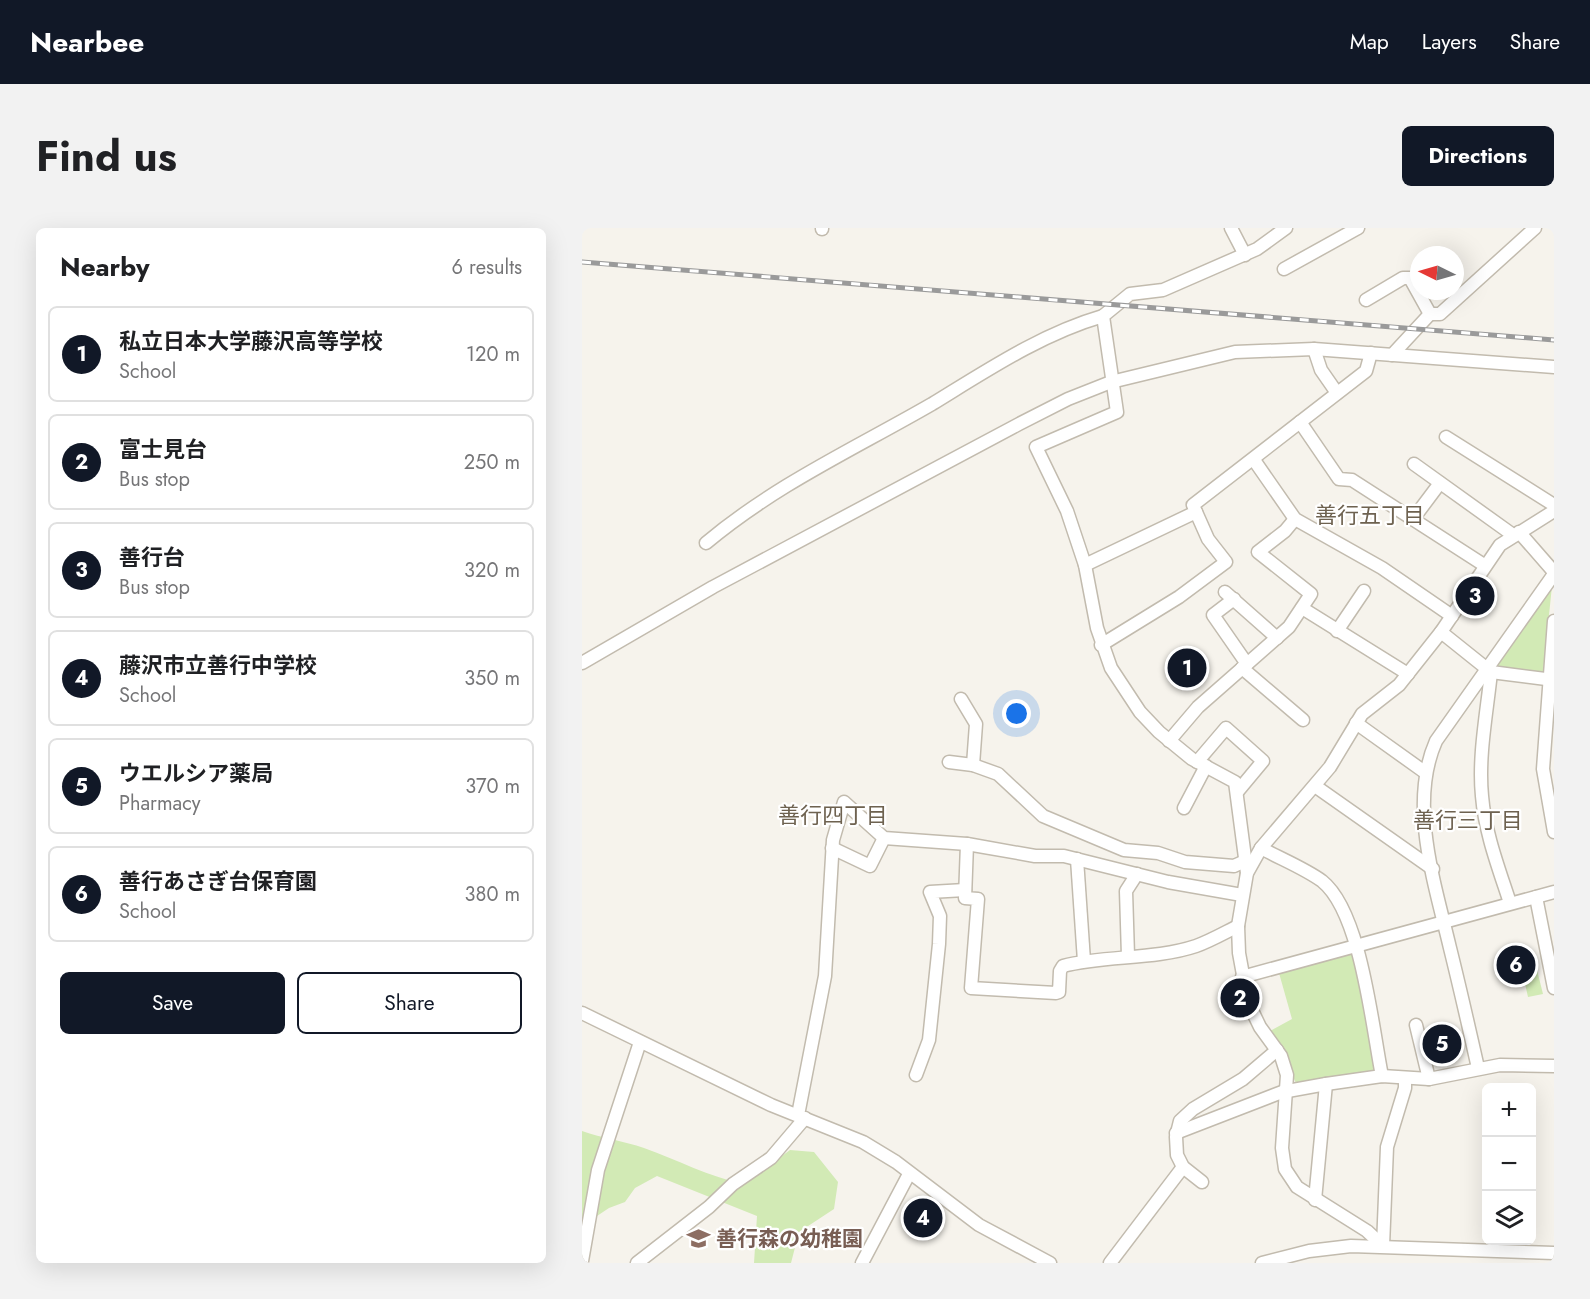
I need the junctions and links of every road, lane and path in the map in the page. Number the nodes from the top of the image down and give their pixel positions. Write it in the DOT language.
graph roads {
  1 [pos="1231,228"];
  2 [pos="1286,228"];
  3 [pos="1358,228"];
  4 [pos="1535,228"];
  5 [pos="1245,255"];
  6 [pos="1284,269"];
  7 [pos="1366,300"];
  8 [pos="1431,314"];
  9 [pos="1103,316"];
  10 [pos="1314,349"];
  11 [pos="1371,353"];
  12 [pos="1392,355"];
  13 [pos="1554,367"];
  14 [pos="1111,382"];
  15 [pos="1337,393"];
  16 [pos="1300,422"];
  17 [pos="1446,437"];
  18 [pos="1254,460"];
  19 [pos="1414,464"];
  20 [pos="1440,483"];
  21 [pos="1554,505"];
  22 [pos="1554,511"];
  23 [pos="1196,512"];
  24 [pos="1295,519"];
  25 [pos="1413,519"];
  26 [pos="1516,534"];
  27 [pos="706,543"];
  28 [pos="1484,565"];
  29 [pos="1085,566"];
  30 [pos="1554,573"];
  31 [pos="1364,591"];
  32 [pos="1302,608"];
  33 [pos="1452,616"];
  34 [pos="1554,621"];
  35 [pos="1337,631"];
  36 [pos="1441,632"];
  37 [pos="1277,638"];
  38 [pos="1101,645"];
  39 [pos="582,663"];
  40 [pos="1244,666"];
  41 [pos="1488,670"];
  42 [pos="1408,674"];
  43 [pos="1551,680"];
  44 [pos="961,699"];
  45 [pos="1303,720"];
  46 [pos="1356,723"];
  47 [pos="1169,741"];
  48 [pos="949,762"];
  49 [pos="1202,764"];
  50 [pos="973,765"];
  51 [pos="1426,773"];
  52 [pos="1315,786"];
  53 [pos="1238,791"];
  54 [pos="1184,808"];
  55 [pos="1554,832"];
  56 [pos="884,838"];
  57 [pos="967,844"];
  58 [pos="832,848"];
  59 [pos="1261,848"];
  60 [pos="1077,859"];
  61 [pos="1246,867"];
  62 [pos="1433,869"];
  63 [pos="1137,874"];
  64 [pos="965,890"];
  65 [pos="1554,892"];
  66 [pos="1242,895"];
  67 [pos="1536,897"];
  68 [pos="1510,903"];
  69 [pos="1444,922"];
  70 [pos="1238,926"];
  71 [pos="1356,944"];
  72 [pos="1128,956"];
  73 [pos="1084,961"];
  74 [pos="1242,977"];
  75 [pos="1554,988"];
  76 [pos="582,1013"];
  77 [pos="1416,1025"];
  78 [pos="640,1042"];
  79 [pos="1277,1050"];
  80 [pos="1554,1066"];
  81 [pos="1478,1068"];
  82 [pos="916,1075"];
  83 [pos="1382,1076"];
  84 [pos="1405,1078"];
  85 [pos="1429,1079"];
  86 [pos="1326,1084"];
  87 [pos="1287,1092"];
  88 [pos="801,1117"];
  89 [pos="1176,1133"];
  90 [pos="1183,1167"];
  91 [pos="909,1174"];
  92 [pos="1202,1182"];
  93 [pos="1315,1200"];
  94 [pos="1383,1246"];
  95 [pos="1554,1253"];
  96 [pos="1522,1258"];
  97 [pos="582,1261"];
  98 [pos="637,1263"];
  99 [pos="862,1263"];
  100 [pos="1050,1263"];
  101 [pos="1110,1263"];
  102 [pos="1262,1263"];
  1 -- 5 [label="street"];
  2 -- 5 [label="street"];
  3 -- 6 [label="street"];
  4 -- 8 [label="street"];
  5 -- 9 [label="street"];
  7 -- 8 [label="street"];
  8 -- 12 [label="street"];
  9 -- 14 [label="street"];
  9 -- 27 [label="street"];
  10 -- 11 [label="street"];
  10 -- 14 [label="street"];
  10 -- 15 [label="street"];
  11 -- 12 [label="street"];
  11 -- 15 [label="street"];
  12 -- 13 [label="street"];
  14 -- 29 [label="street"];
  14 -- 39 [label="street"];
  15 -- 16 [label="street"];
  16 -- 18 [label="street"];
  16 -- 25 [label="street"];
  17 -- 21 [label="street"];
  18 -- 23 [label="street"];
  18 -- 24 [label="street"];
  19 -- 20 [label="street"];
  20 -- 25 [label="street"];
  20 -- 26 [label="street"];
  22 -- 26 [label="street"];
  23 -- 29 [label="street"];
  23 -- 38 [label="street"];
  24 -- 32 [label="street"];
  24 -- 33 [label="street"];
  25 -- 28 [label="street"];
  26 -- 28 [label="street"];
  26 -- 30 [label="street"];
  28 -- 33 [label="street"];
  29 -- 38 [label="street"];
  30 -- 41 [label="street"];
  31 -- 35 [label="street"];
  32 -- 35 [label="street"];
  32 -- 37 [label="street"];
  33 -- 36 [label="street"];
  34 -- 43 [label="street"];
  35 -- 42 [label="street"];
  36 -- 41 [label="street"];
  36 -- 42 [label="street"];
  37 -- 40 [label="street"];
  37 -- 40 [label="street"];
  38 -- 47 [label="street"];
  40 -- 45 [label="street"];
  40 -- 47 [label="street"];
  41 -- 43 [label="street"];
  41 -- 51 [label="street"];
  41 -- 68 [label="street"];
  42 -- 46 [label="street"];
  43 -- 55 [label="street"];
  44 -- 50 [label="street"];
  46 -- 51 [label="street"];
  46 -- 52 [label="street"];
  47 -- 49 [label="street"];
  48 -- 50 [label="street"];
  49 -- 53 [label="street"];
  49 -- 53 [label="street"];
  49 -- 54 [label="street"];
  50 -- 61 [label="street"];
  51 -- 62 [label="street"];
  52 -- 59 [label="street"];
  52 -- 62 [label="street"];
  53 -- 61 [label="street"];
  56 -- 57 [label="street"];
  56 -- 58 [label="street"];
  56 -- 58 [label="street"];
  57 -- 60 [label="street"];
  57 -- 64 [label="street"];
  58 -- 88 [label="street"];
  59 -- 61 [label="street"];
  59 -- 71 [label="street"];
  60 -- 63 [label="street"];
  60 -- 73 [label="street"];
  61 -- 66 [label="street"];
  62 -- 69 [label="street"];
  63 -- 66 [label="street"];
  63 -- 72 [label="street"];
  64 -- 73 [label="street"];
  64 -- 82 [label="street"];
  65 -- 67 [label="street"];
  66 -- 70 [label="street"];
  67 -- 68 [label="street"];
  67 -- 75 [label="street"];
  68 -- 69 [label="street"];
  69 -- 71 [label="street"];
  69 -- 81 [label="street"];
  70 -- 72 [label="street"];
  70 -- 74 [label="street"];
  71 -- 74 [label="street"];
  71 -- 83 [label="street"];
  72 -- 73 [label="street"];
  74 -- 79 [label="street"];
  76 -- 78 [label="street"];
  77 -- 85 [label="street"];
  78 -- 88 [label="street"];
  78 -- 97 [label="street"];
  79 -- 87 [label="street"];
  79 -- 89 [label="street"];
  80 -- 81 [label="street"];
  81 -- 85 [label="street"];
  83 -- 84 [label="street"];
  83 -- 86 [label="street"];
  84 -- 85 [label="street"];
  84 -- 94 [label="street"];
  86 -- 87 [label="street"];
  86 -- 93 [label="street"];
  87 -- 89 [label="street"];
  87 -- 93 [label="street"];
  88 -- 91 [label="street"];
  88 -- 98 [label="street"];
  89 -- 90 [label="street"];
  90 -- 92 [label="street"];
  90 -- 101 [label="street"];
  91 -- 99 [label="street"];
  91 -- 100 [label="street"];
  93 -- 94 [label="street"];
  94 -- 96 [label="street"];
  94 -- 102 [label="street"];
  95 -- 96 [label="street"];
}
